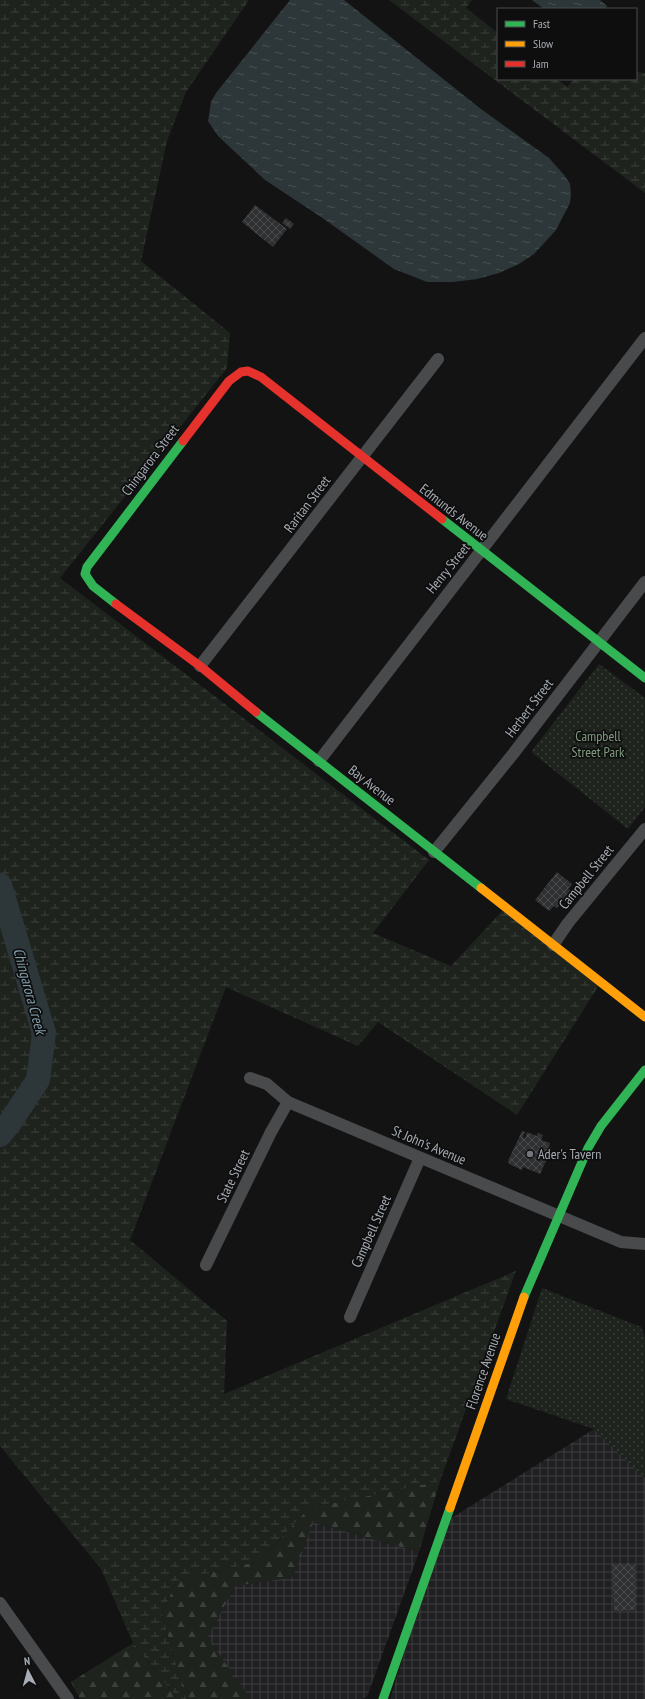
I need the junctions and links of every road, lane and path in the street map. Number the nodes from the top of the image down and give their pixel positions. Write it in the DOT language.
graph roads {
  1 [pos="645,338"];
  2 [pos="438,359"];
  3 [pos="245,371"];
  4 [pos="362,457"];
  5 [pos="481,551"];
  6 [pos="84,574"];
  7 [pos="645,582"];
  8 [pos="599,641"];
  9 [pos="200,666"];
  10 [pos="645,678"];
  11 [pos="319,761"];
  12 [pos="645,829"];
  13 [pos="434,852"];
  14 [pos="552,945"];
  15 [pos="645,1016"];
  16 [pos="645,1070"];
  17 [pos="250,1078"];
  18 [pos="288,1102"];
  19 [pos="420,1158"];
  20 [pos="558,1216"];
  21 [pos="645,1244"];
  22 [pos="206,1265"];
  23 [pos="350,1317"];
  24 [pos="0,1603"];
  25 [pos="68,1699"];
  26 [pos="383,1699"];
  1 -- 5 [label="street, Henry Street"];
  2 -- 4 [label="street, Raritan Street"];
  3 -- 4 [label="street, Edmunds Avenue"];
  3 -- 6 [label="street, Chingarora Street"];
  4 -- 5 [label="street, Edmunds Avenue"];
  4 -- 9 [label="street, Raritan Street"];
  5 -- 8 [label="street, Edmunds Avenue"];
  5 -- 11 [label="street, Henry Street"];
  6 -- 9 [label="street, Bay Avenue"];
  7 -- 8 [label="street, Herbert Street"];
  8 -- 10 [label="street, Edmunds Avenue"];
  8 -- 13 [label="street, Herbert Street"];
  9 -- 11 [label="street, Bay Avenue"];
  11 -- 13 [label="street, Bay Avenue"];
  12 -- 14 [label="street, Campbell Street"];
  13 -- 14 [label="street, Bay Avenue"];
  14 -- 15 [label="street, Bay Avenue"];
  16 -- 20 [label="street, Florence Avenue"];
  17 -- 18 [label="street, St John's Avenue"];
  18 -- 19 [label="street, St John's Avenue"];
  18 -- 22 [label="street, State Street"];
  19 -- 20 [label="street, St John's Avenue"];
  19 -- 23 [label="street, Campbell Street"];
  20 -- 21 [label="street, St John's Avenue"];
  20 -- 26 [label="street, Florence Avenue"];
  24 -- 25 [label="street"];
}
